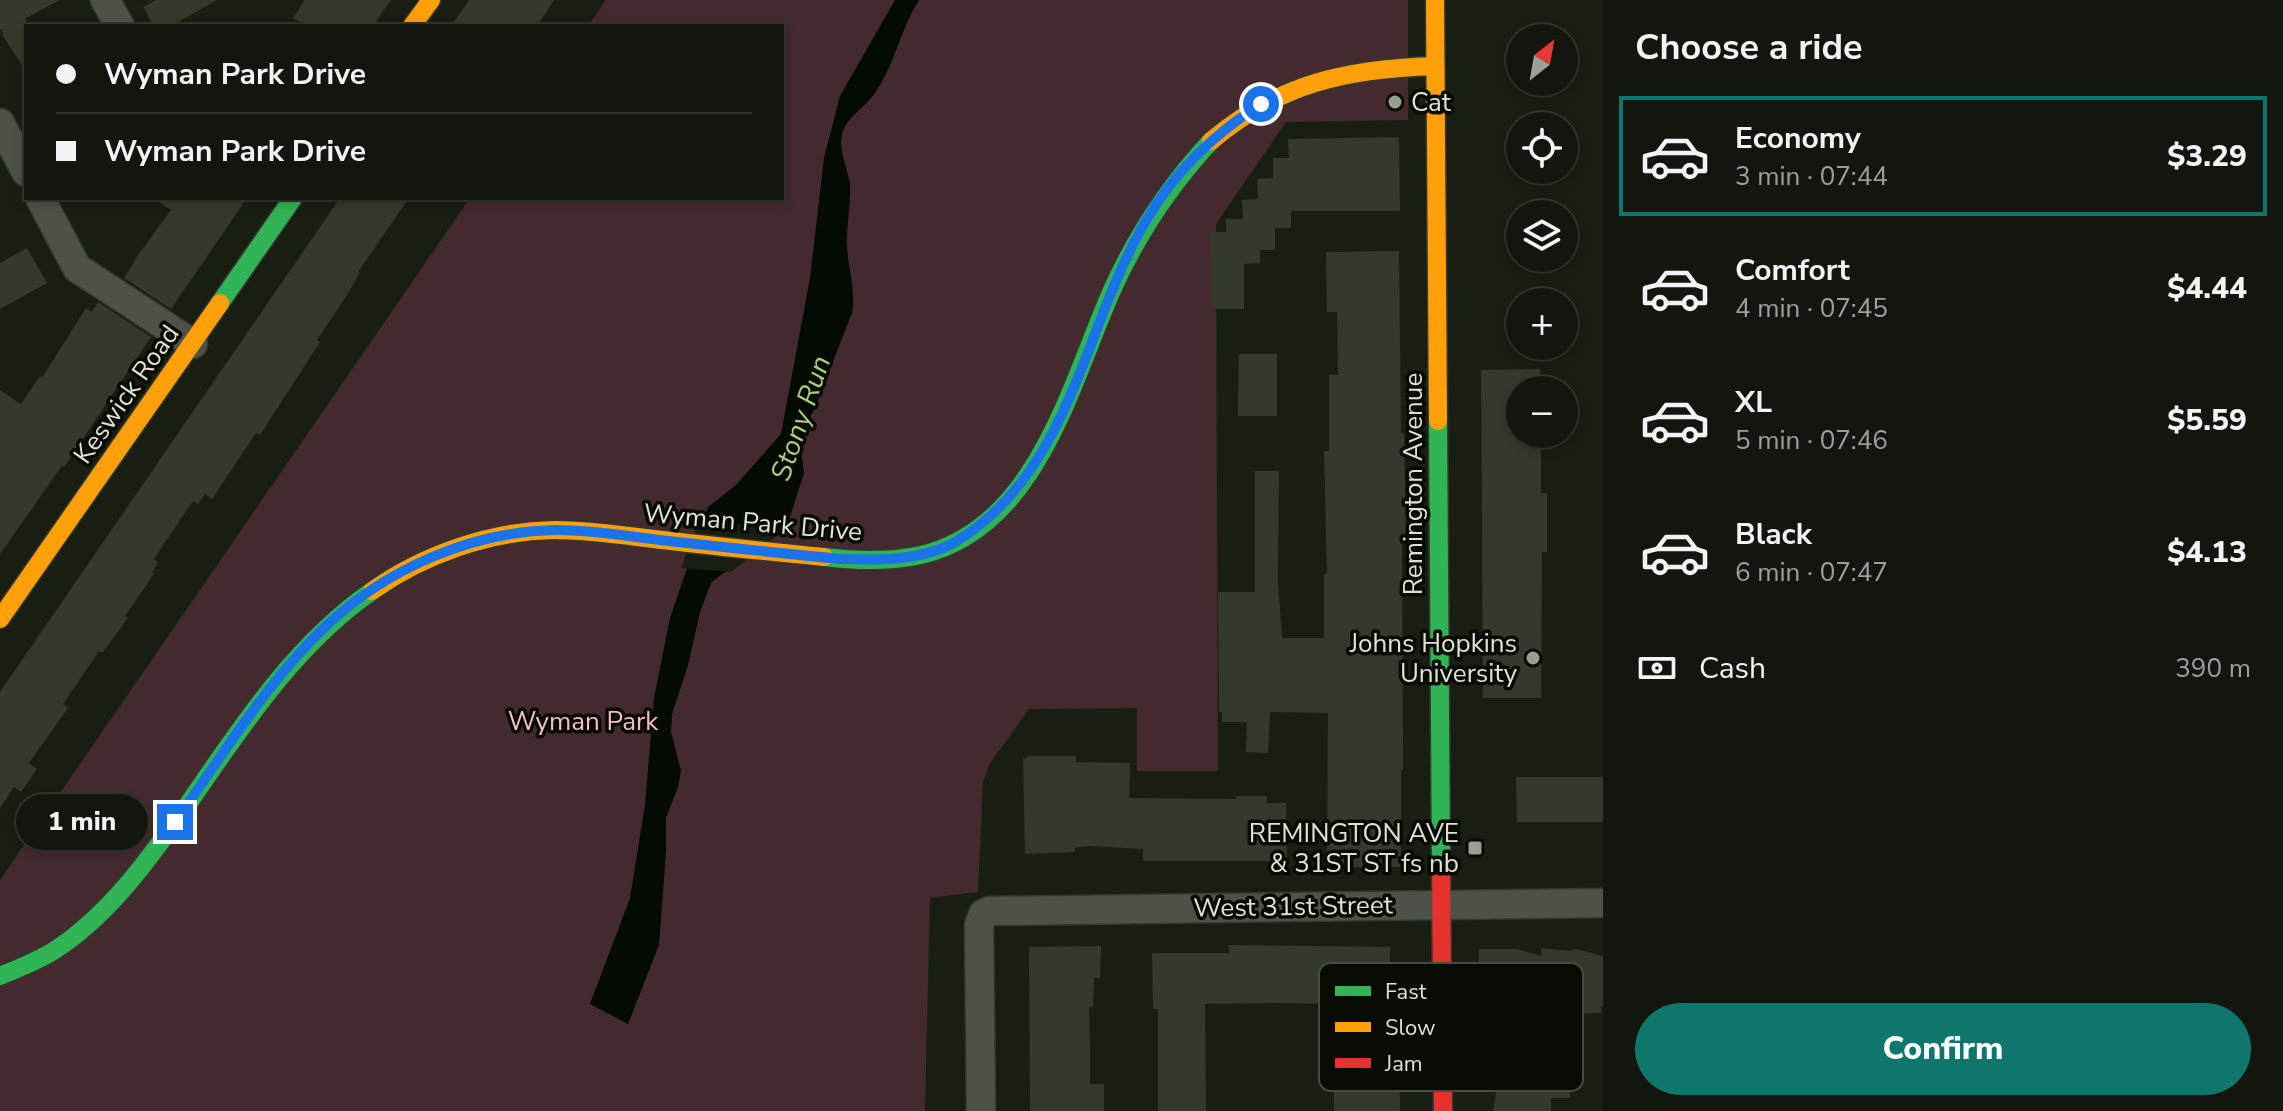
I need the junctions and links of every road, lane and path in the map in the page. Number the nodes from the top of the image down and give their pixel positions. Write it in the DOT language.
graph roads {
  1 [pos="105,0"];
  2 [pos="431,0"];
  3 [pos="1435,0"];
  4 [pos="119,24"];
  5 [pos="413,24"];
  6 [pos="1435,66"];
  7 [pos="8,132"];
  8 [pos="24,168"];
  9 [pos="41,200"];
  10 [pos="292,200"];
  11 [pos="193,344"];
  12 [pos="0,619"];
  13 [pos="1603,903"];
  14 [pos="1442,904"];
  15 [pos="1442,963"];
  16 [pos="0,976"];
  17 [pos="1443,1091"];
  18 [pos="981,1111"];
  19 [pos="1443,1111"];
  1 -- 4 [label="street"];
  2 -- 5 [label="street"];
  3 -- 6 [label="street, Remington Avenue"];
  6 -- 14 [label="street, Remington Avenue"];
  6 -- 16 [label="street, Wyman Park Drive"];
  7 -- 8 [label="street"];
  9 -- 11 [label="street"];
  10 -- 11 [label="street, Keswick Road"];
  11 -- 12 [label="street, Keswick Road"];
  13 -- 14 [label="street, West 31st Street"];
  14 -- 15 [label="street, Remington Avenue"];
  14 -- 18 [label="street, West 31st Street"];
  17 -- 19 [label="street, Remington Avenue"];
}
